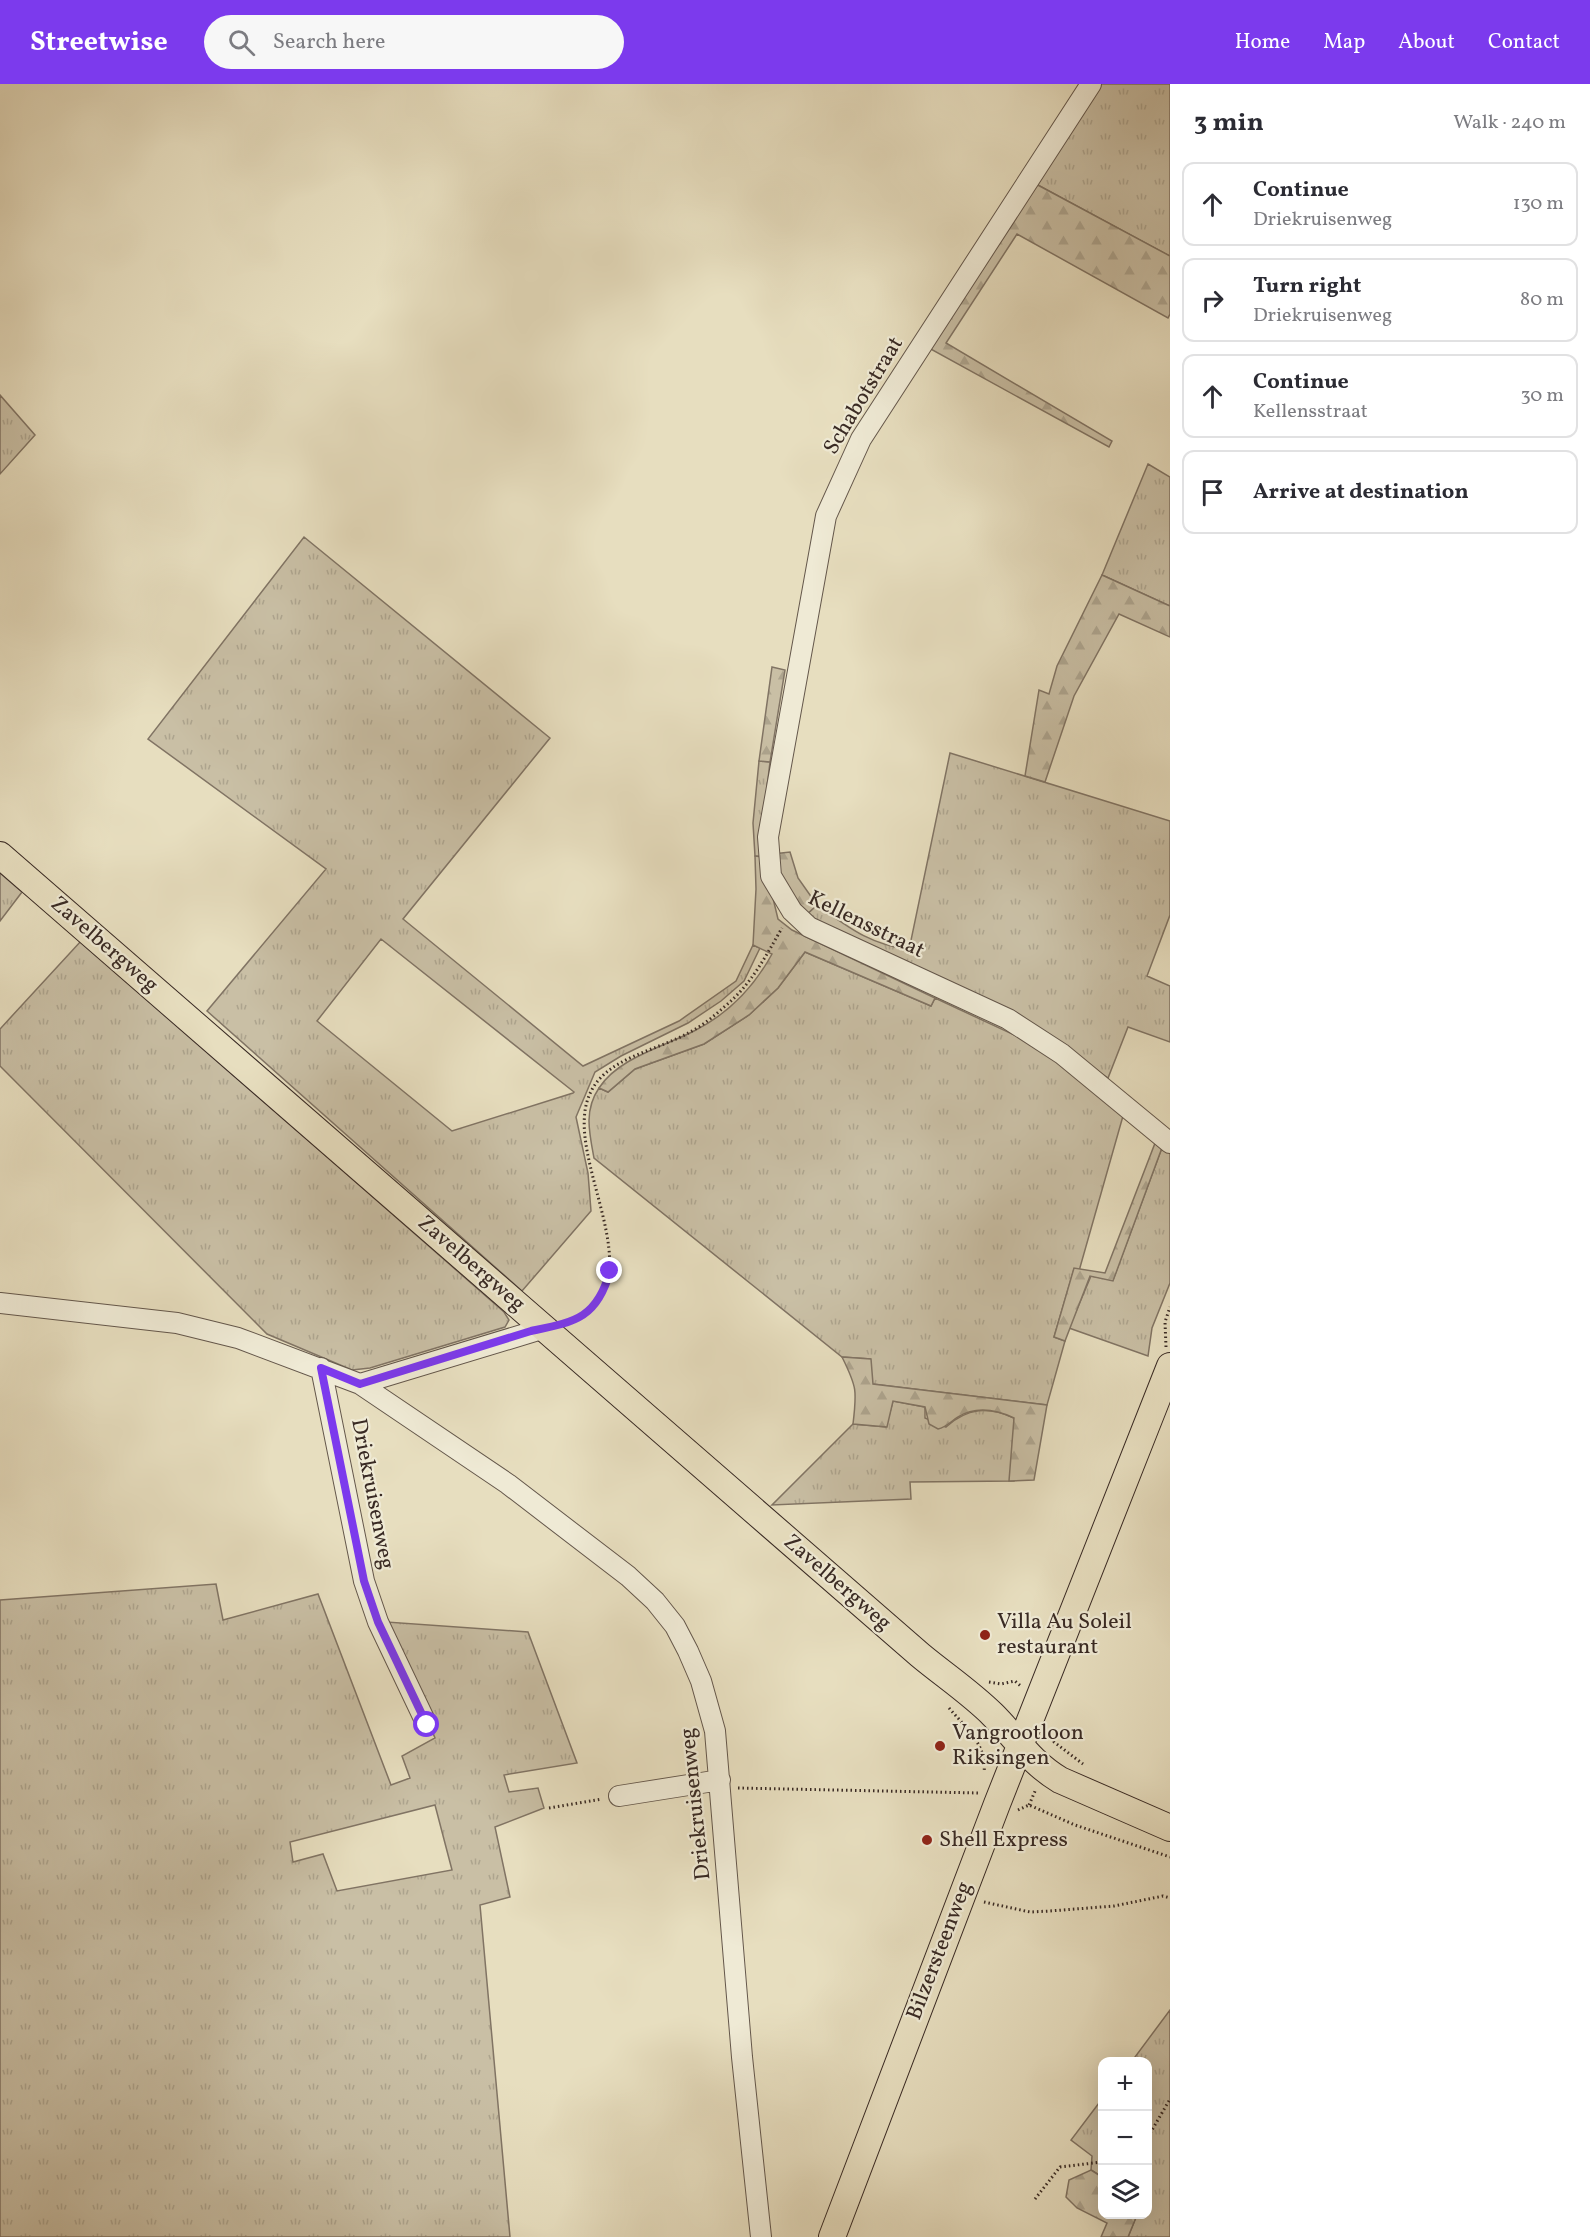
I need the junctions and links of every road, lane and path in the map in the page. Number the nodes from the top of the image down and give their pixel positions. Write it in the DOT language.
graph roads {
  1 [pos="1091,84"];
  2 [pos="0,855"];
  3 [pos="792,911"];
  4 [pos="1170,1143"];
  5 [pos="0,1303"];
  6 [pos="545,1328"];
  7 [pos="1170,1366"];
  8 [pos="321,1368"];
  9 [pos="360,1384"];
  10 [pos="948,1707"];
  11 [pos="427,1725"];
  12 [pos="1019,1747"];
  13 [pos="984,1775"];
  14 [pos="720,1784"];
  15 [pos="986,1793"];
  16 [pos="619,1796"];
  17 [pos="975,1803"];
  18 [pos="1029,1805"];
  19 [pos="549,1808"];
  20 [pos="1170,1828"];
  21 [pos="1170,1857"];
  22 [pos="962,1895"];
  23 [pos="1170,1898"];
  24 [pos="1170,2099"];
  25 [pos="1152,2130"];
  26 [pos="1098,2163"];
  27 [pos="1035,2199"];
  28 [pos="832,2236"];
  29 [pos="760,2237"];
  1 -- 3 [label="street, Schabotstraat"];
  2 -- 6 [label="main road, Zavelbergweg"];
  3 -- 4 [label="street, Kellensstraat"];
  3 -- 6 [label="path, Kellensstraat"];
  5 -- 8 [label="street, Driekruisenweg"];
  6 -- 9 [label="street"];
  6 -- 12 [label="main road, Zavelbergweg"];
  7 -- 12 [label="main road, Bilzersteenweg"];
  8 -- 9 [label="street, Driekruisenweg"];
  8 -- 11 [label="street, Driekruisenweg"];
  9 -- 14 [label="street, Driekruisenweg"];
  10 -- 13 [label="path"];
  12 -- 15 [label="main road, Bilzersteenweg"];
  12 -- 20 [label="main road, Zavelbergweg"];
  14 -- 15 [label="path"];
  14 -- 16 [label="street"];
  14 -- 29 [label="street, Driekruisenweg"];
  15 -- 17 [label="path"];
  15 -- 22 [label="main road, Bilzersteenweg"];
  16 -- 19 [label="path"];
  18 -- 21 [label="path"];
  22 -- 23 [label="path"];
  22 -- 28 [label="main road, Bilzersteenweg"];
  24 -- 25 [label="path"];
  26 -- 27 [label="path"];
}
